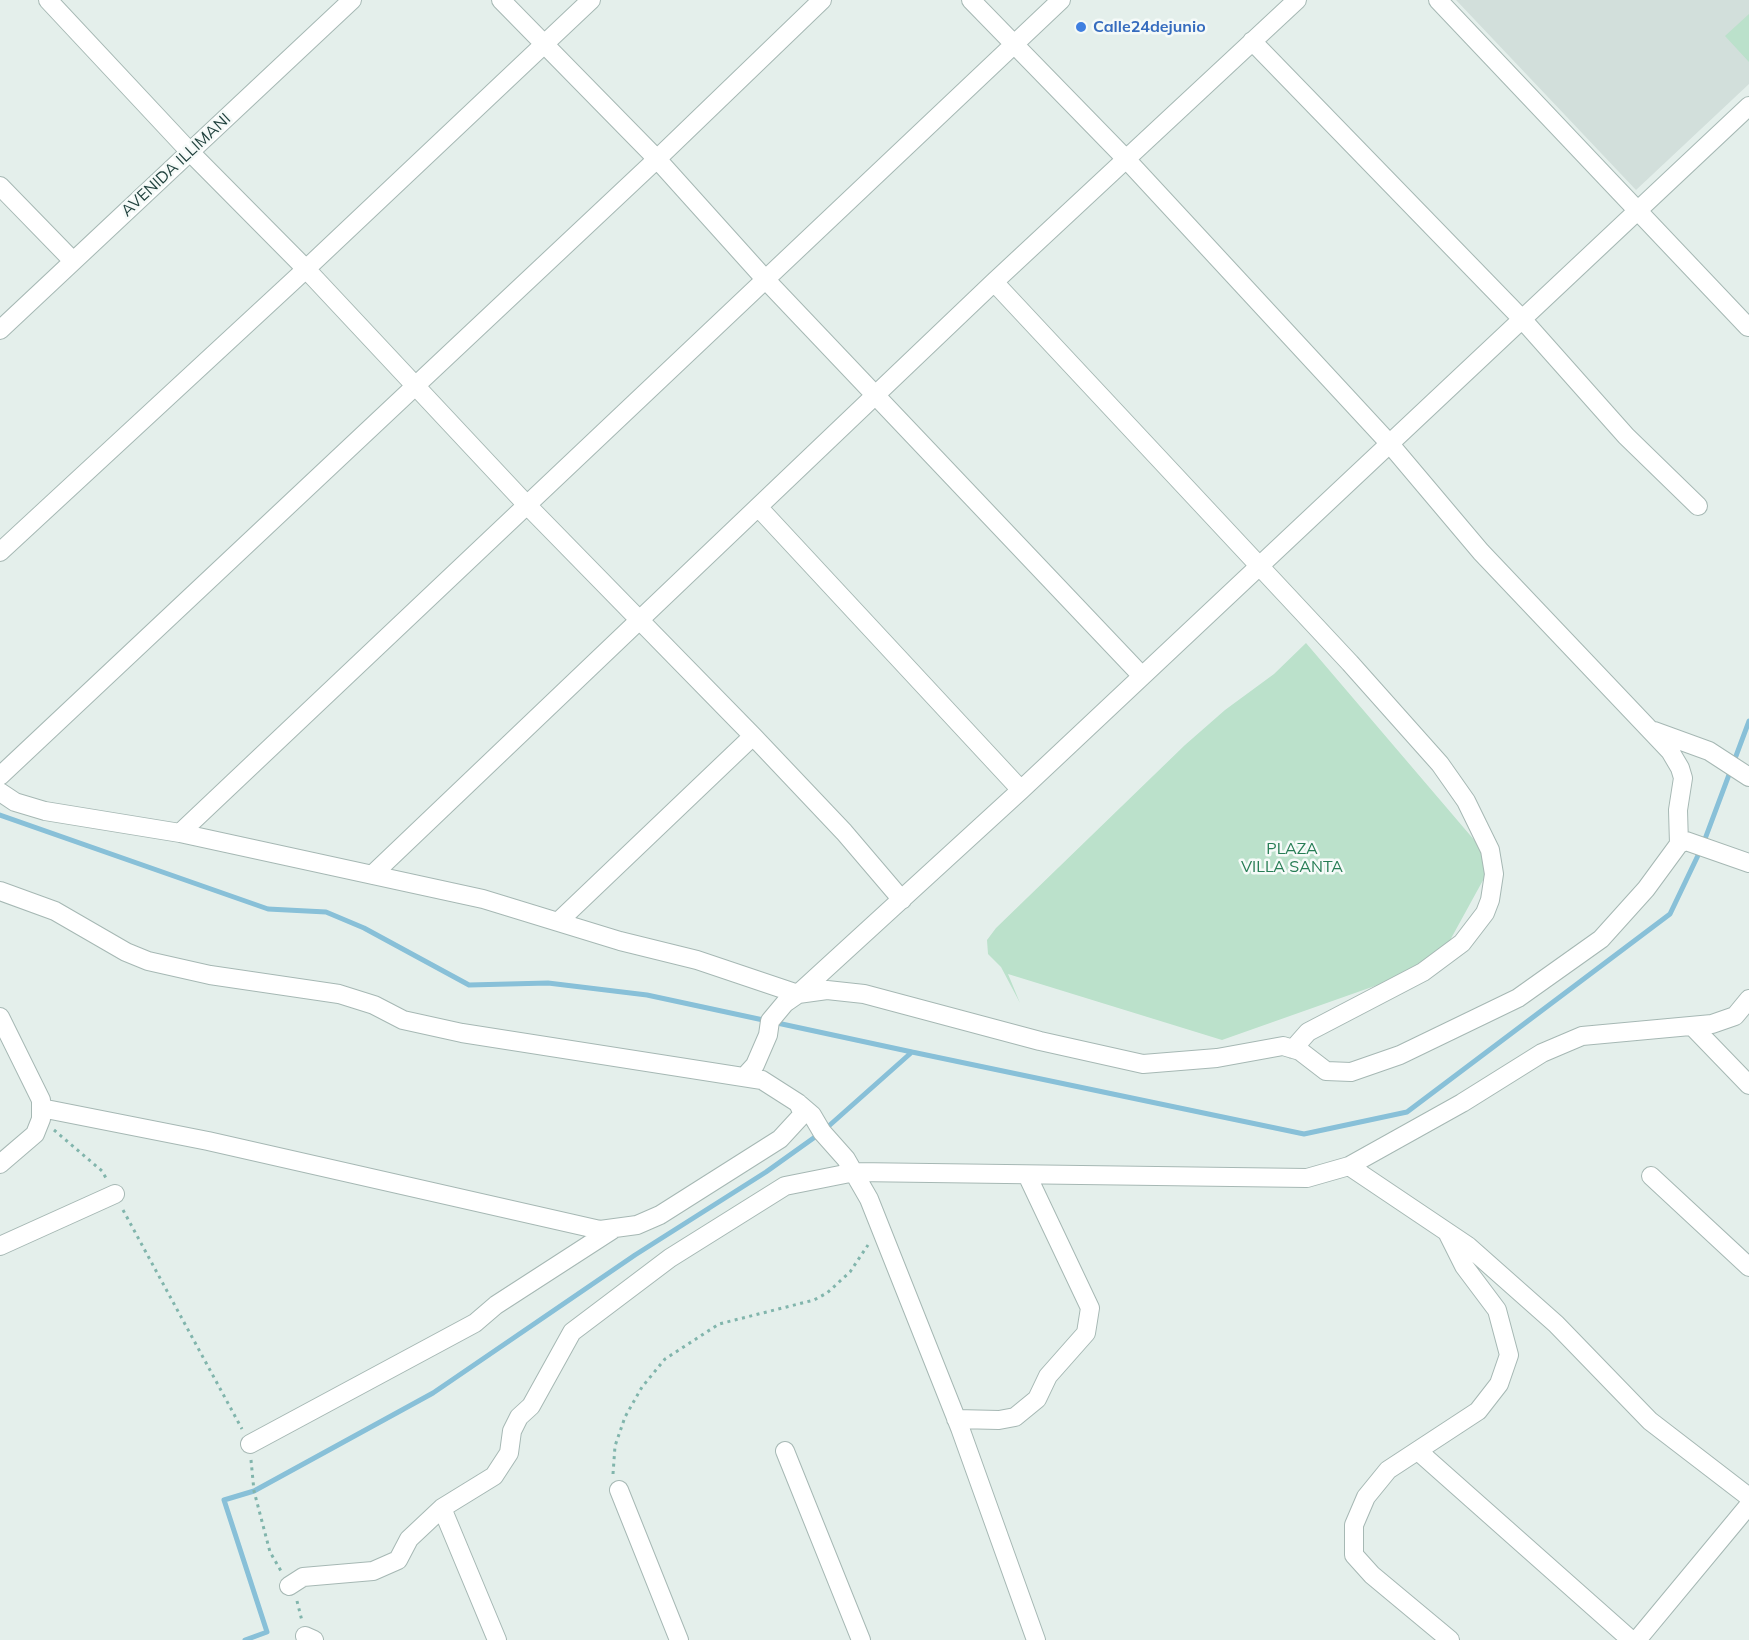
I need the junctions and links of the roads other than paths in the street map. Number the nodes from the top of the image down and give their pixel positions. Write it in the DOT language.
graph roads {
  1 [pos="48,0"];
  2 [pos="352,0"];
  3 [pos="501,0"];
  4 [pos="591,0"];
  5 [pos="822,0"];
  6 [pos="971,0"];
  7 [pos="1061,0"];
  8 [pos="1297,0"];
  9 [pos="1438,0"];
  10 [pos="1252,41"];
  11 [pos="545,44"];
  12 [pos="1013,45"];
  13 [pos="1749,106"];
  14 [pos="191,153"];
  15 [pos="657,159"];
  16 [pos="1126,160"];
  17 [pos="0,186"];
  18 [pos="1637,210"];
  19 [pos="73,261"];
  20 [pos="306,269"];
  21 [pos="765,279"];
  22 [pos="994,282"];
  23 [pos="1522,319"];
  24 [pos="1748,327"];
  25 [pos="0,330"];
  26 [pos="416,386"];
  27 [pos="875,395"];
  28 [pos="1389,443"];
  29 [pos="526,504"];
  30 [pos="1698,506"];
  31 [pos="759,508"];
  32 [pos="0,552"];
  33 [pos="1260,566"];
  34 [pos="639,620"];
  35 [pos="1142,676"];
  36 [pos="1649,729"];
  37 [pos="753,736"];
  38 [pos="0,776"];
  39 [pos="1749,777"];
  40 [pos="1021,790"];
  41 [pos="0,792"];
  42 [pos="180,833"];
  43 [pos="1679,844"];
  44 [pos="1749,863"];
  45 [pos="372,875"];
  46 [pos="0,891"];
  47 [pos="902,900"];
  48 [pos="559,921"];
  49 [pos="798,994"];
  50 [pos="1749,999"];
  51 [pos="0,1017"];
  52 [pos="1692,1026"];
  53 [pos="1293,1049"];
  54 [pos="745,1076"];
  55 [pos="1749,1085"];
  56 [pos="798,1103"];
  57 [pos="41,1114"];
  58 [pos="0,1164"];
  59 [pos="1349,1166"];
  60 [pos="855,1172"];
  61 [pos="1027,1175"];
  62 [pos="1651,1176"];
  63 [pos="115,1194"];
  64 [pos="612,1230"];
  65 [pos="1446,1232"];
  66 [pos="0,1246"];
  67 [pos="1749,1267"];
  68 [pos="956,1419"];
  69 [pos="250,1444"];
  70 [pos="785,1451"];
  71 [pos="1418,1451"];
  72 [pos="619,1490"];
  73 [pos="1749,1497"];
  74 [pos="1749,1505"];
  75 [pos="442,1509"];
  76 [pos="289,1586"];
  77 [pos="497,1640"];
  78 [pos="679,1640"];
  79 [pos="861,1640"];
  80 [pos="1036,1640"];
  81 [pos="1450,1640"];
  82 [pos="1631,1640"];
  83 [pos="1637,1640"];
  1 -- 14 [label="street"];
  2 -- 14 [label="street, AVENIDA ILLIMANI"];
  3 -- 11 [label="street"];
  4 -- 11 [label="street"];
  5 -- 15 [label="street"];
  6 -- 12 [label="street"];
  7 -- 12 [label="street"];
  8 -- 10 [label="street"];
  9 -- 18 [label="street"];
  10 -- 16 [label="street"];
  10 -- 23 [label="street"];
  11 -- 15 [label="street"];
  11 -- 20 [label="street"];
  12 -- 16 [label="street"];
  12 -- 21 [label="street"];
  13 -- 18 [label="street"];
  14 -- 19 [label="street, AVENIDA ILLIMANI"];
  14 -- 20 [label="street"];
  15 -- 21 [label="street"];
  15 -- 26 [label="street"];
  16 -- 22 [label="street"];
  16 -- 28 [label="street"];
  17 -- 19 [label="street"];
  18 -- 23 [label="street"];
  18 -- 24 [label="street"];
  19 -- 25 [label="street, AVENIDA ILLIMANI"];
  20 -- 26 [label="street"];
  20 -- 32 [label="street"];
  21 -- 27 [label="street"];
  21 -- 29 [label="street"];
  22 -- 27 [label="street"];
  22 -- 33 [label="street"];
  23 -- 28 [label="street"];
  23 -- 30 [label="street"];
  26 -- 29 [label="street"];
  26 -- 38 [label="street"];
  27 -- 31 [label="street"];
  27 -- 35 [label="street"];
  28 -- 33 [label="street"];
  28 -- 36 [label="street"];
  29 -- 34 [label="street"];
  29 -- 42 [label="street"];
  31 -- 34 [label="street"];
  31 -- 40 [label="street"];
  33 -- 35 [label="street"];
  33 -- 53 [label="street"];
  34 -- 37 [label="street"];
  34 -- 45 [label="street"];
  35 -- 40 [label="street"];
  36 -- 39 [label="street"];
  36 -- 43 [label="street"];
  37 -- 47 [label="street"];
  37 -- 48 [label="street"];
  40 -- 47 [label="street"];
  41 -- 42 [label="street"];
  42 -- 45 [label="street"];
  43 -- 44 [label="street"];
  43 -- 53 [label="street"];
  45 -- 48 [label="street"];
  46 -- 54 [label="street"];
  47 -- 49 [label="street"];
  48 -- 49 [label="street"];
  49 -- 53 [label="street"];
  49 -- 54 [label="street"];
  50 -- 52 [label="street"];
  51 -- 57 [label="street"];
  52 -- 55 [label="street"];
  52 -- 59 [label="street"];
  54 -- 56 [label="street"];
  56 -- 60 [label="street"];
  56 -- 64 [label="street"];
  57 -- 58 [label="street"];
  57 -- 64 [label="street"];
  59 -- 61 [label="street"];
  59 -- 65 [label="street"];
  60 -- 61 [label="street"];
  60 -- 68 [label="street"];
  60 -- 75 [label="street"];
  61 -- 68 [label="street"];
  62 -- 67 [label="street"];
  63 -- 66 [label="street"];
  64 -- 69 [label="street"];
  65 -- 71 [label="street"];
  65 -- 73 [label="street"];
  68 -- 80 [label="street"];
  70 -- 79 [label="street"];
  71 -- 81 [label="street"];
  71 -- 82 [label="street"];
  72 -- 78 [label="street"];
  74 -- 83 [label="street"];
  75 -- 76 [label="street"];
  75 -- 77 [label="street"];
}
